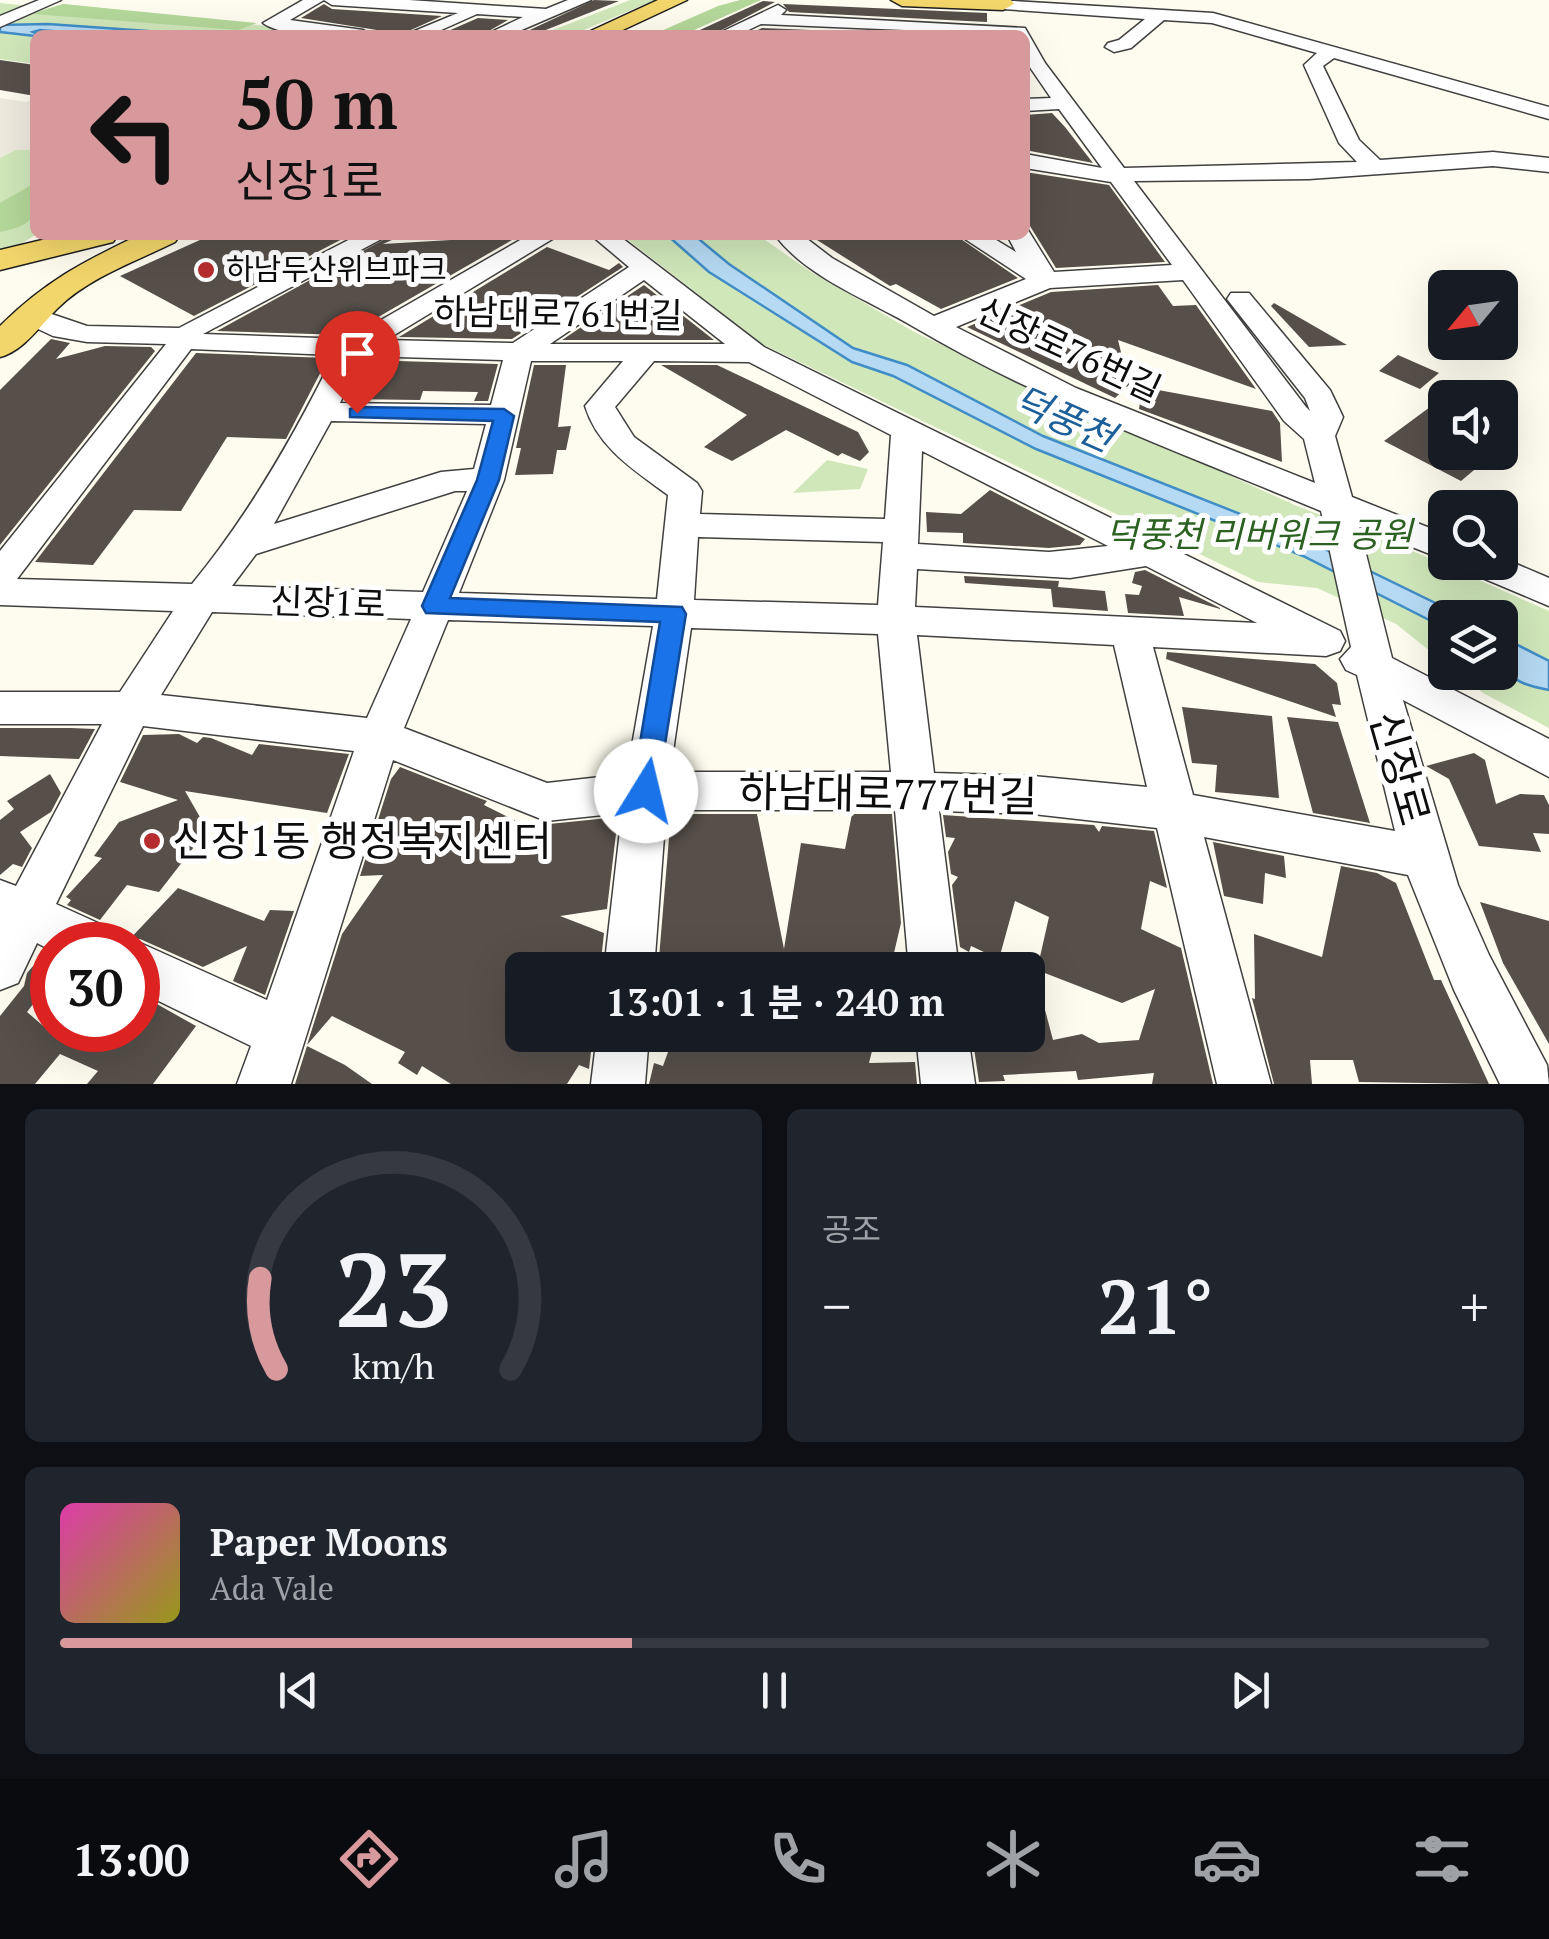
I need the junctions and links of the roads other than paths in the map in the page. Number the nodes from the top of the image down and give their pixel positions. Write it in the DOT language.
graph roads {
  1 [pos="53,0"];
  2 [pos="316,0"];
  3 [pos="332,0"];
  4 [pos="583,0"];
  5 [pos="902,0"];
  6 [pos="794,1"];
  7 [pos="1004,2"];
  8 [pos="684,4"];
  9 [pos="485,9"];
  10 [pos="548,14"];
  11 [pos="1160,14"];
  12 [pos="759,19"];
  13 [pos="0,22"];
  14 [pos="325,30"];
  15 [pos="428,30"];
  16 [pos="507,30"];
  17 [pos="608,30"];
  18 [pos="637,30"];
  19 [pos="735,30"];
  20 [pos="867,30"];
  21 [pos="1019,30"];
  22 [pos="1030,43"];
  23 [pos="1114,47"];
  24 [pos="1331,51"];
  25 [pos="1030,52"];
  26 [pos="1066,104"];
  27 [pos="1030,105"];
  28 [pos="1549,113"];
  29 [pos="1030,162"];
  30 [pos="1549,165"];
  31 [pos="1374,167"];
  32 [pos="1130,174"];
  33 [pos="367,240"];
  34 [pos="538,240"];
  35 [pos="609,240"];
  36 [pos="793,240"];
  37 [pos="978,240"];
  38 [pos="1022,240"];
  39 [pos="110,243"];
  40 [pos="0,260"];
  41 [pos="645,268"];
  42 [pos="1046,280"];
  43 [pos="1211,285"];
  44 [pos="23,305"];
  45 [pos="931,327"];
  46 [pos="184,336"];
  47 [pos="0,346"];
  48 [pos="352,348"];
  49 [pos="519,352"];
  50 [pos="646,353"];
  51 [pos="754,353"];
  52 [pos="321,412"];
  53 [pos="504,416"];
  54 [pos="907,431"];
  55 [pos="488,480"];
  56 [pos="1336,510"];
  57 [pos="685,525"];
  58 [pos="1428,542"];
  59 [pos="899,543"];
  60 [pos="244,545"];
  61 [pos="1161,555"];
  62 [pos="0,576"];
  63 [pos="1518,580"];
  64 [pos="0,592"];
  65 [pos="1549,594"];
  66 [pos="200,600"];
  67 [pos="434,606"];
  68 [pos="674,614"];
  69 [pos="896,620"];
  70 [pos="1129,630"];
  71 [pos="1326,641"];
  72 [pos="1371,666"];
  73 [pos="0,708"];
  74 [pos="131,708"];
  75 [pos="380,737"];
  76 [pos="1549,759"];
  77 [pos="646,791"];
  78 [pos="912,791"];
  79 [pos="1176,811"];
  80 [pos="1425,857"];
  81 [pos="13,908"];
  82 [pos="43,922"];
  83 [pos="631,952"];
  84 [pos="932,952"];
  85 [pos="0,966"];
  86 [pos="160,976"];
  87 [pos="283,1034"];
  88 [pos="621,1052"];
  89 [pos="944,1052"];
  90 [pos="264,1084"];
  91 [pos="618,1084"];
  92 [pos="948,1084"];
  93 [pos="1244,1084"];
  94 [pos="1528,1084"];
  1 -- 13 [label="street"];
  2 -- 14 [label="street"];
  3 -- 9 [label="street"];
  4 -- 10 [label="street"];
  5 -- 7 [label="main road"];
  6 -- 12 [label="street"];
  7 -- 11 [label="street"];
  7 -- 21 [label="street, 신장로"];
  8 -- 17 [label="main road"];
  8 -- 18 [label="main road"];
  9 -- 10 [label="street"];
  9 -- 15 [label="street"];
  10 -- 16 [label="street"];
  11 -- 23 [label="street"];
  11 -- 24 [label="street"];
  12 -- 19 [label="street"];
  12 -- 20 [label="street"];
  22 -- 32 [label="street, 신장로"];
  24 -- 28 [label="street"];
  24 -- 31 [label="street"];
  25 -- 26 [label="street, 신장로"];
  26 -- 27 [label="street"];
  26 -- 32 [label="street, 신장로"];
  29 -- 32 [label="street"];
  30 -- 31 [label="street"];
  31 -- 32 [label="street"];
  32 -- 43 [label="street, 신장로"];
  32 -- 43 [label="street, 신장로"];
  33 -- 46 [label="street"];
  34 -- 48 [label="street"];
  35 -- 41 [label="street"];
  36 -- 45 [label="street, 신장로76번길"];
  37 -- 42 [label="street"];
  38 -- 42 [label="street"];
  39 -- 40 [label="main road"];
  39 -- 44 [label="main road"];
  41 -- 49 [label="street"];
  41 -- 51 [label="street"];
  42 -- 43 [label="street"];
  42 -- 45 [label="street"];
  43 -- 56 [label="street, 신장로"];
  44 -- 46 [label="street, 하남대로761번길"];
  44 -- 47 [label="main road"];
  45 -- 56 [label="street, 신장로76번길"];
  46 -- 48 [label="street, 하남대로761번길"];
  46 -- 62 [label="street"];
  48 -- 49 [label="street, 하남대로761번길"];
  48 -- 52 [label="street"];
  49 -- 50 [label="street, 하남대로761번길"];
  49 -- 53 [label="street"];
  50 -- 51 [label="street, 하남대로761번길"];
  50 -- 57 [label="street"];
  51 -- 54 [label="street"];
  52 -- 53 [label="street"];
  52 -- 60 [label="street"];
  53 -- 55 [label="street"];
  54 -- 59 [label="street"];
  54 -- 61 [label="street"];
  55 -- 60 [label="street"];
  55 -- 67 [label="street"];
  56 -- 58 [label="street, 신장로76번길"];
  56 -- 72 [label="street, 신장로"];
  57 -- 59 [label="street"];
  57 -- 68 [label="street"];
  59 -- 61 [label="street"];
  59 -- 69 [label="street"];
  60 -- 66 [label="street"];
  61 -- 71 [label="street"];
  63 -- 65 [label="street"];
  64 -- 66 [label="street, 신장1로"];
  66 -- 67 [label="street, 신장1로"];
  66 -- 74 [label="street"];
  67 -- 68 [label="street, 신장1로"];
  67 -- 75 [label="street"];
  68 -- 69 [label="street, 신장1로"];
  68 -- 77 [label="street"];
  69 -- 70 [label="street, 신장1로"];
  69 -- 78 [label="street"];
  70 -- 71 [label="street, 신장1로"];
  70 -- 79 [label="street"];
  71 -- 72 [label="street"];
  72 -- 76 [label="street"];
  72 -- 80 [label="street, 신장로"];
  73 -- 74 [label="street, 하남대로777번길"];
  74 -- 75 [label="street, 하남대로777번길"];
  74 -- 81 [label="street"];
  75 -- 77 [label="street, 하남대로777번길"];
  75 -- 87 [label="street"];
  77 -- 78 [label="street, 하남대로777번길"];
  77 -- 83 [label="street"];
  78 -- 79 [label="street, 하남대로777번길"];
  78 -- 84 [label="street"];
  79 -- 80 [label="street, 하남대로777번길"];
  79 -- 93 [label="street"];
  80 -- 94 [label="street, 신장로"];
  81 -- 82 [label="street"];
  81 -- 85 [label="street"];
  86 -- 87 [label="street"];
  87 -- 90 [label="street"];
  88 -- 91 [label="street"];
  89 -- 92 [label="street"];
}
